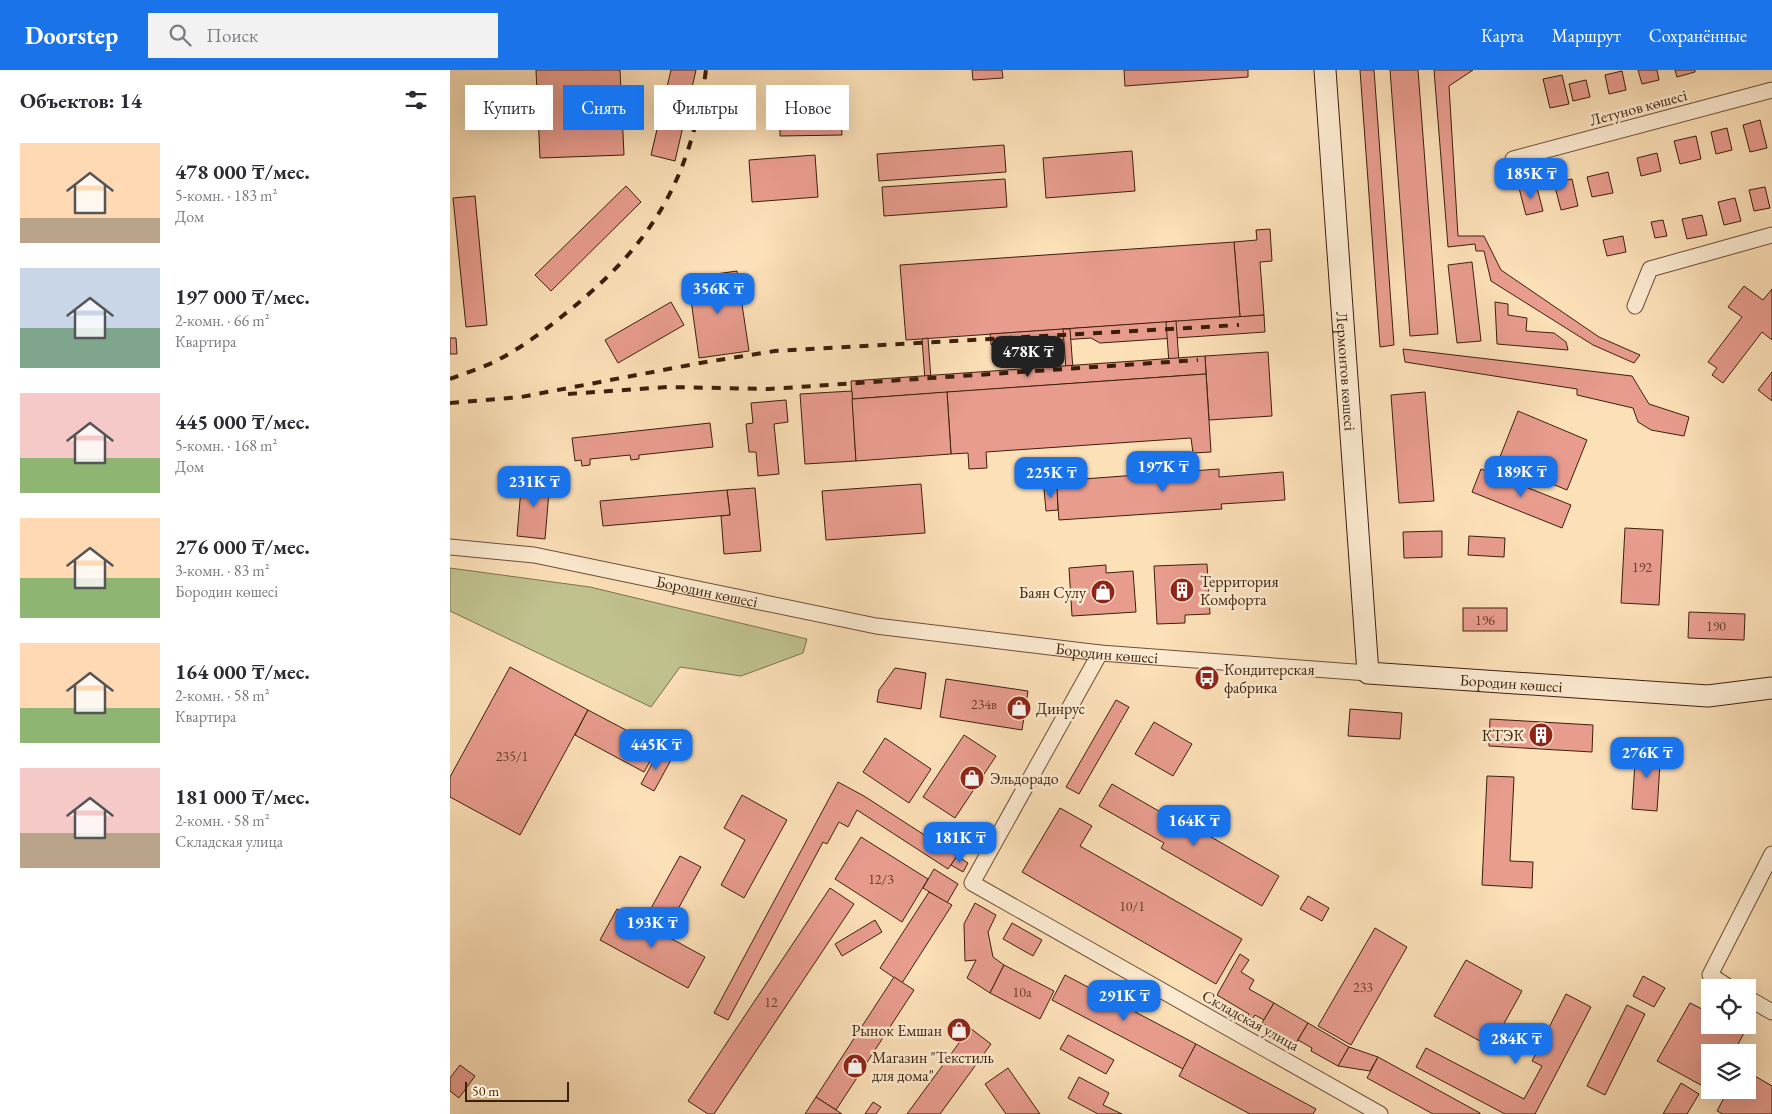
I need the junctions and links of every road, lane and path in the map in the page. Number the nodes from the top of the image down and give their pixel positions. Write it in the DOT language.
graph roads {
  1 [pos="1325,70"];
  2 [pos="1772,90"];
  3 [pos="1513,159"];
  4 [pos="1772,235"];
  5 [pos="1635,306"];
  6 [pos="450,547"];
  7 [pos="1100,653"];
  8 [pos="1368,673"];
  9 [pos="1772,688"];
  10 [pos="1772,854"];
  11 [pos="1716,979"];
  12 [pos="1756,1003"];
  13 [pos="1772,1012"];
  14 [pos="1380,1114"];
  1 -- 8 [label="street, Лермонтов көшесі"];
  2 -- 3 [label="street, Летунов көшесі"];
  4 -- 5 [label="street"];
  6 -- 7 [label="street, Бородин көшесі"];
  7 -- 8 [label="street, Бородин көшесі"];
  7 -- 14 [label="street, Складская улица"];
  8 -- 9 [label="street, Бородин көшесі"];
  10 -- 11 [label="street"];
  12 -- 13 [label="street"];
}
